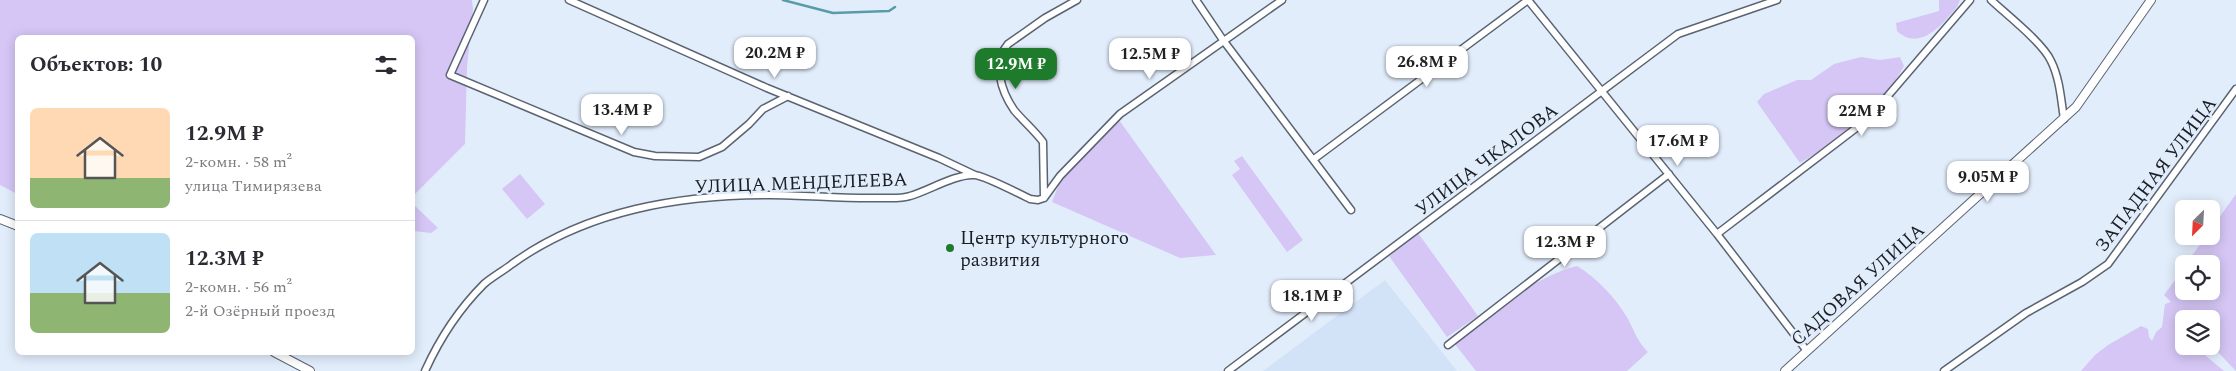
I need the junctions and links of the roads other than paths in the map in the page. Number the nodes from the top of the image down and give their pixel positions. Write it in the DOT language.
graph roads {
  1 [pos="484,0"];
  2 [pos="569,0"];
  3 [pos="1077,0"];
  4 [pos="1196,0"];
  5 [pos="1282,0"];
  6 [pos="1528,0"];
  7 [pos="1777,0"];
  8 [pos="1970,0"];
  9 [pos="1991,0"];
  10 [pos="2151,0"];
  11 [pos="1223,40"];
  12 [pos="2236,89"];
  13 [pos="1602,90"];
  14 [pos="788,96"];
  15 [pos="2064,119"];
  16 [pos="1314,159"];
  17 [pos="1669,174"];
  18 [pos="975,175"];
  19 [pos="1044,198"];
  20 [pos="1351,210"];
  21 [pos="0,219"];
  22 [pos="15,225"];
  23 [pos="1717,234"];
  24 [pos="1448,344"];
  25 [pos="1807,351"];
  26 [pos="280,355"];
  27 [pos="310,371"];
  28 [pos="424,371"];
  29 [pos="1228,371"];
  30 [pos="1785,371"];
  31 [pos="1944,371"];
  1 -- 14 [label="street"];
  2 -- 14 [label="street"];
  3 -- 19 [label="street"];
  4 -- 11 [label="street"];
  5 -- 11 [label="street"];
  6 -- 13 [label="street"];
  6 -- 16 [label="street"];
  7 -- 13 [label="street, УЛИЦА ЧКАЛОВА"];
  8 -- 23 [label="street"];
  9 -- 15 [label="street"];
  10 -- 15 [label="street, САДОВАЯ УЛИЦА"];
  11 -- 16 [label="street"];
  11 -- 19 [label="street"];
  12 -- 31 [label="street, ЗАПАДНАЯ УЛИЦА"];
  13 -- 17 [label="street"];
  13 -- 29 [label="street, УЛИЦА ЧКАЛОВА"];
  14 -- 18 [label="street"];
  15 -- 25 [label="street, САДОВАЯ УЛИЦА"];
  16 -- 20 [label="street"];
  17 -- 23 [label="street"];
  17 -- 24 [label="street"];
  18 -- 19 [label="street"];
  18 -- 28 [label="street, УЛИЦА МЕНДЕЛЕЕВА"];
  21 -- 22 [label="street"];
  23 -- 25 [label="street"];
  25 -- 30 [label="street, САДОВАЯ УЛИЦА"];
  26 -- 27 [label="street"];
}
